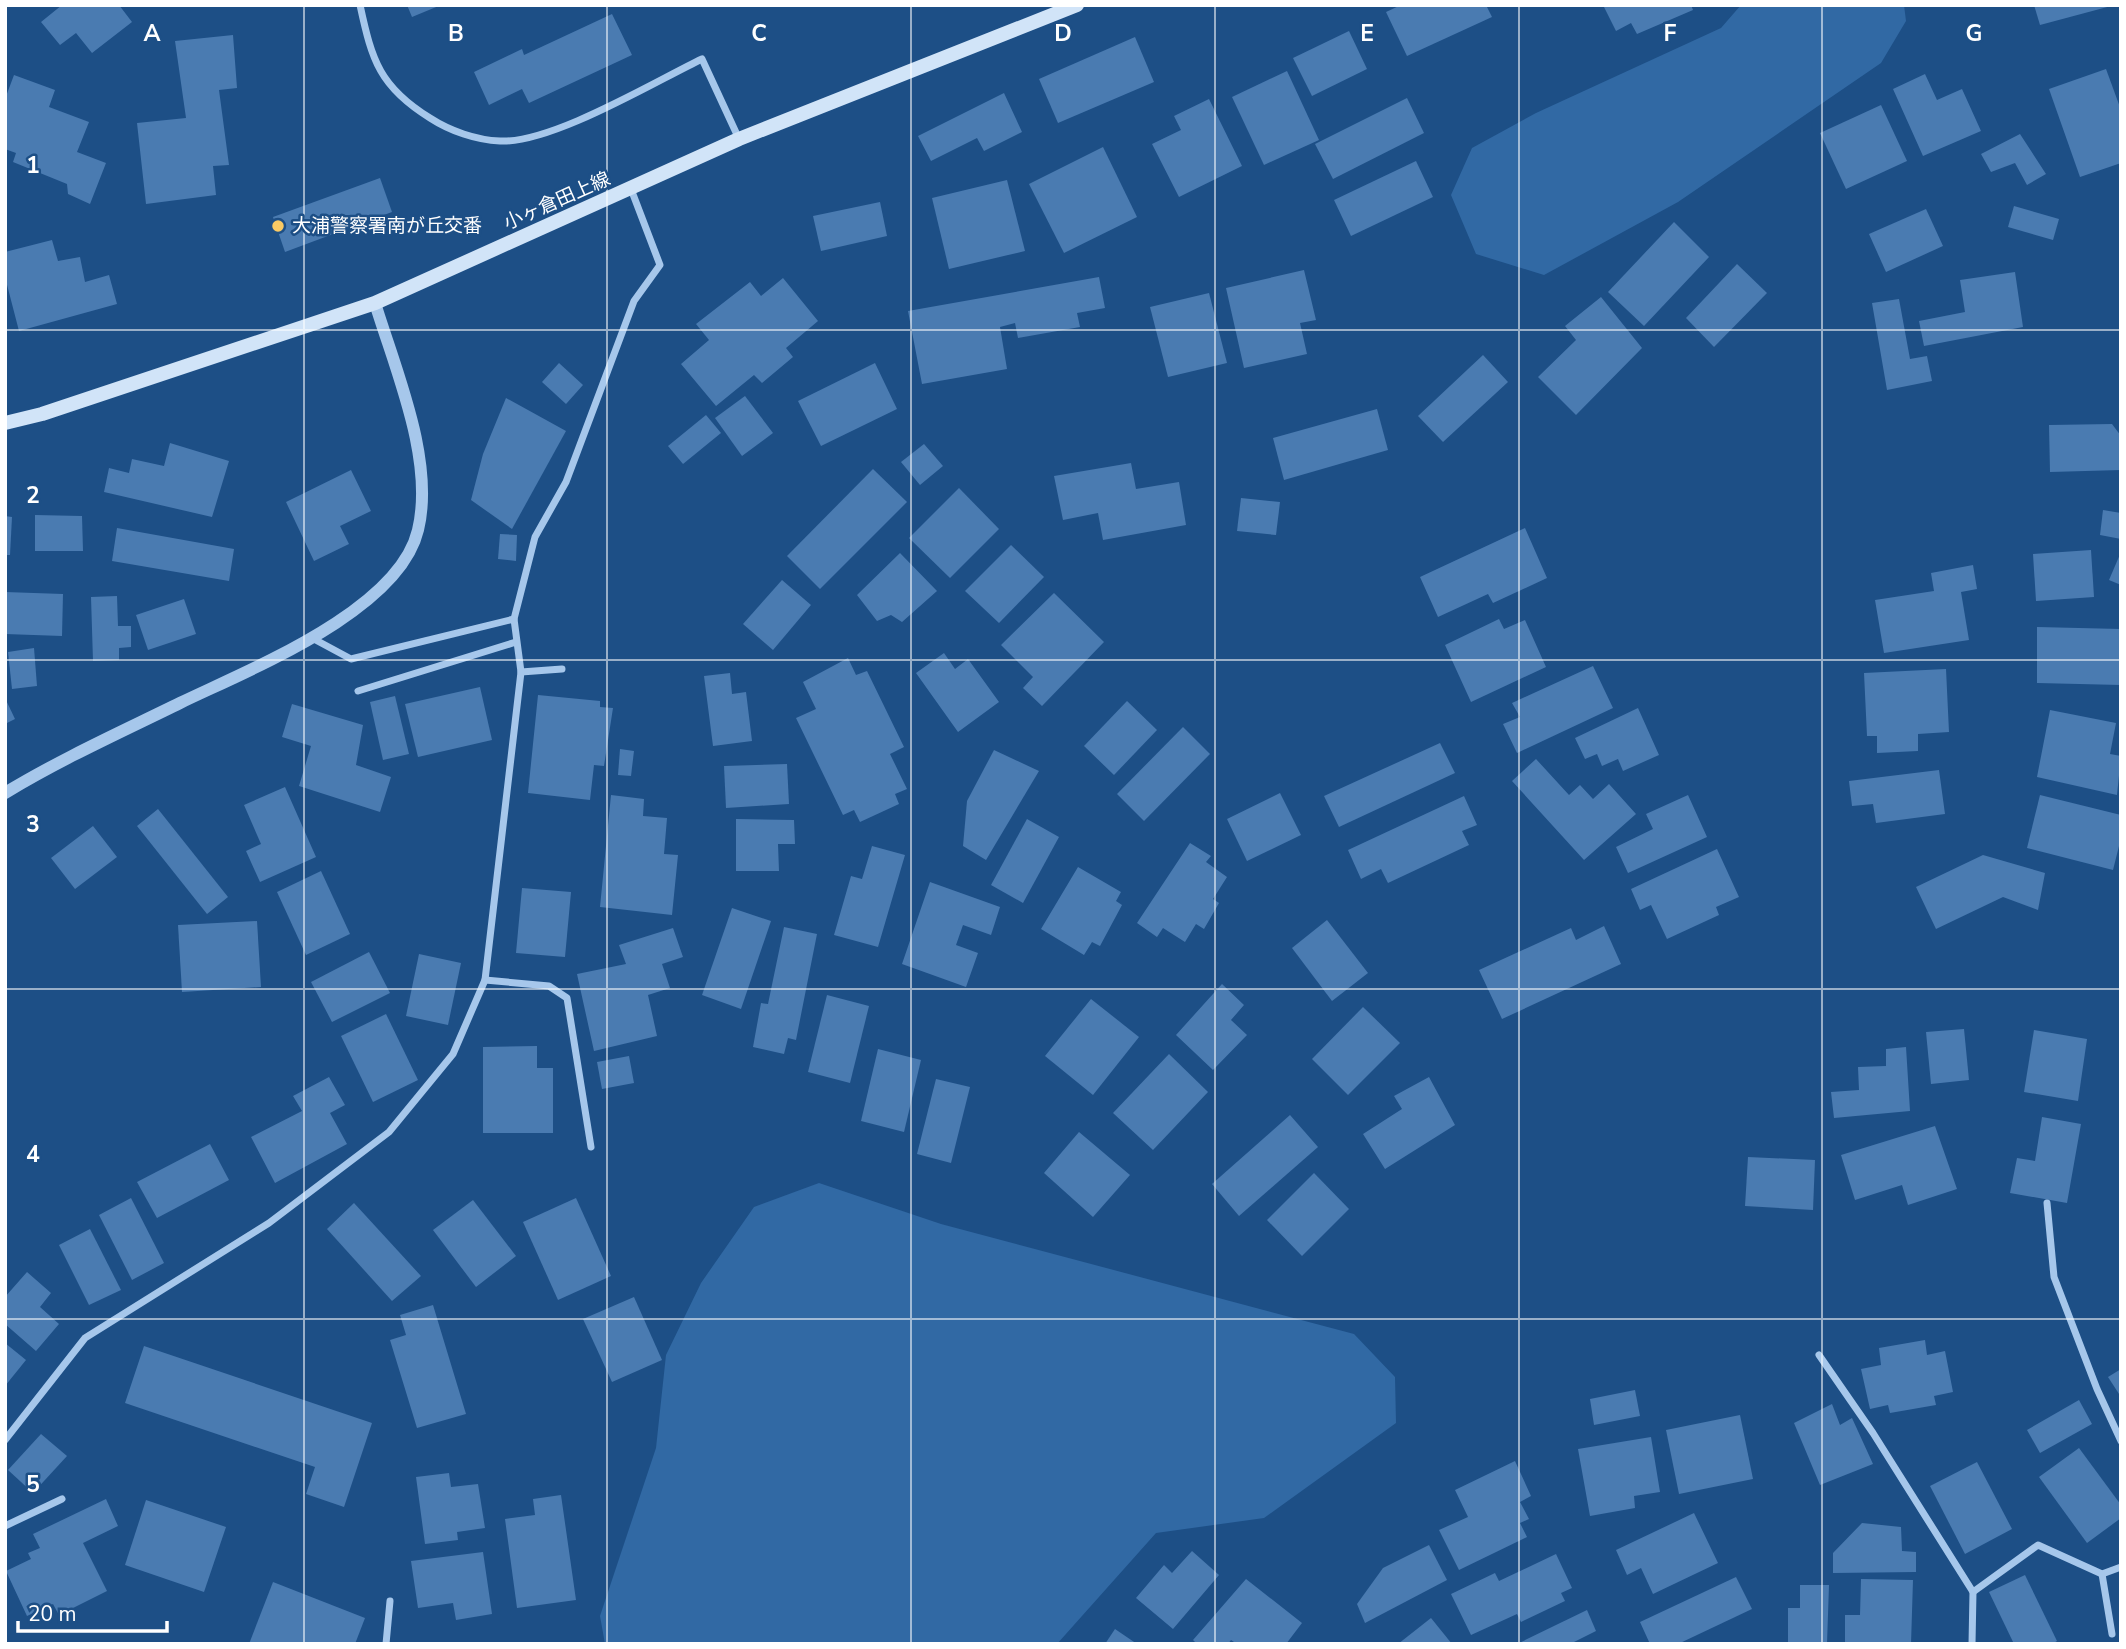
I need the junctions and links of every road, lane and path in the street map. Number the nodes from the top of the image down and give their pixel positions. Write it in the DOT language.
graph roads {
  1 [pos="360,5"];
  2 [pos="1076,5"];
  3 [pos="739,139"];
  4 [pos="631,189"];
  5 [pos="375,303"];
  6 [pos="5,423"];
  7 [pos="514,619"];
  8 [pos="312,638"];
  9 [pos="516,642"];
  10 [pos="562,669"];
  11 [pos="521,672"];
  12 [pos="358,691"];
  13 [pos="5,793"];
  14 [pos="485,980"];
  15 [pos="591,1147"];
  16 [pos="2047,1203"];
  17 [pos="1819,1355"];
  18 [pos="5,1440"];
  19 [pos="2121,1441"];
  20 [pos="62,1499"];
  21 [pos="5,1526"];
  22 [pos="2121,1567"];
  23 [pos="2102,1574"];
  24 [pos="1973,1592"];
  25 [pos="390,1601"];
  26 [pos="2112,1634"];
  27 [pos="386,1644"];
  28 [pos="1972,1644"];
  1 -- 3 [label="street"];
  2 -- 3 [label="main road, 小ヶ倉田上線"];
  3 -- 4 [label="main road, 小ヶ倉田上線"];
  4 -- 5 [label="main road, 小ヶ倉田上線"];
  4 -- 7 [label="street"];
  5 -- 6 [label="main road, 小ヶ倉田上線"];
  5 -- 8 [label="street"];
  7 -- 8 [label="street"];
  7 -- 9 [label="street"];
  8 -- 13 [label="street"];
  9 -- 11 [label="street"];
  9 -- 12 [label="street"];
  10 -- 11 [label="street"];
  11 -- 14 [label="street"];
  14 -- 15 [label="street"];
  14 -- 18 [label="street"];
  16 -- 19 [label="street"];
  17 -- 24 [label="street"];
  20 -- 21 [label="street"];
  22 -- 23 [label="street"];
  23 -- 24 [label="street"];
  23 -- 26 [label="street"];
  24 -- 28 [label="street"];
  25 -- 27 [label="street"];
}
